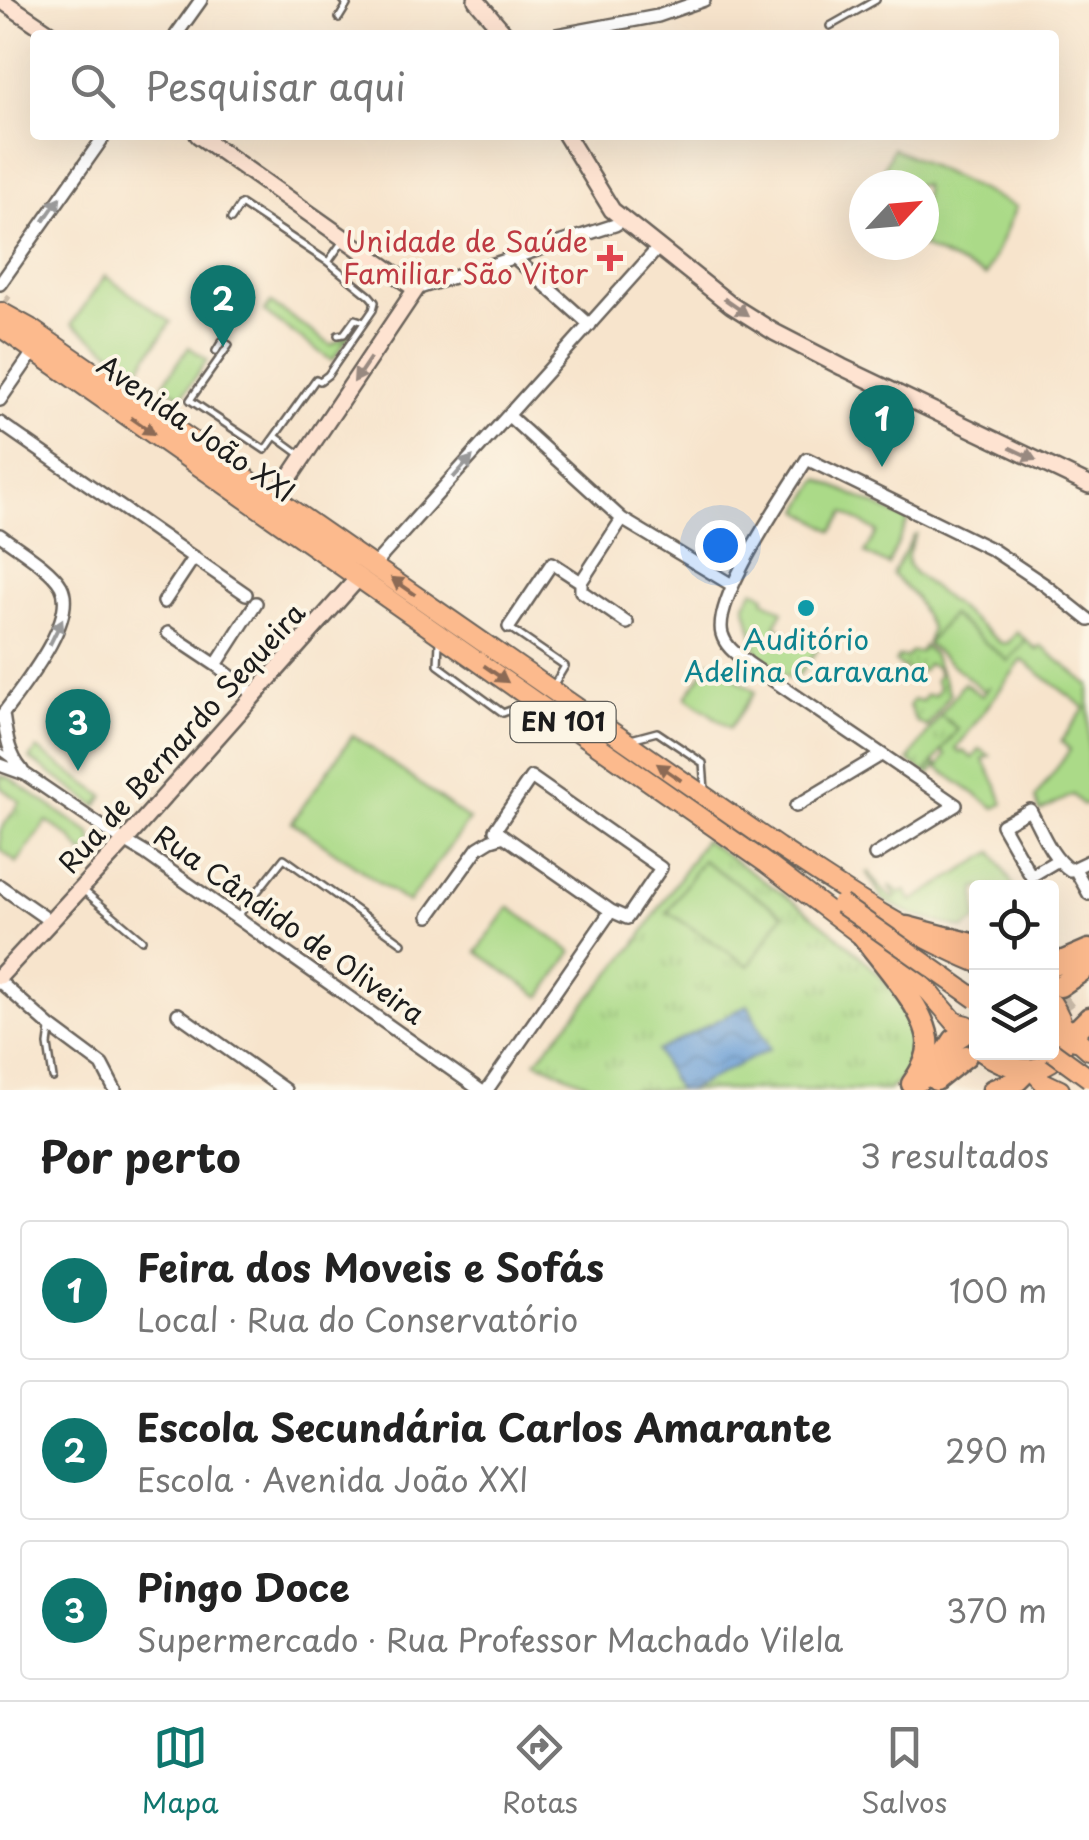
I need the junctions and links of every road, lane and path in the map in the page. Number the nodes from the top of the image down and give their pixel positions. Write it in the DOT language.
graph roads {
  1 [pos="1,0"];
  2 [pos="201,0"];
  3 [pos="343,0"];
  4 [pos="476,0"];
  5 [pos="704,0"];
  6 [pos="876,0"];
  7 [pos="339,18"];
  8 [pos="830,26"];
  9 [pos="46,30"];
  10 [pos="180,30"];
  11 [pos="502,30"];
  12 [pos="596,30"];
  13 [pos="102,140"];
  14 [pos="205,140"];
  15 [pos="569,140"];
  16 [pos="231,219"];
  17 [pos="623,220"];
  18 [pos="344,238"];
  19 [pos="658,248"];
  20 [pos="516,258"];
  21 [pos="328,262"];
  22 [pos="416,289"];
  23 [pos="2,301"];
  24 [pos="364,322"];
  25 [pos="590,325"];
  26 [pos="10,330"];
  27 [pos="338,336"];
  28 [pos="34,351"];
  29 [pos="216,351"];
  30 [pos="0,400"];
  31 [pos="509,416"];
  32 [pos="0,423"];
  33 [pos="275,436"];
  34 [pos="304,457"];
  35 [pos="1089,485"];
  36 [pos="271,506"];
  37 [pos="622,520"];
  38 [pos="0,536"];
  39 [pos="194,557"];
  40 [pos="367,571"];
  41 [pos="580,582"];
  42 [pos="732,584"];
  43 [pos="164,602"];
  44 [pos="1089,620"];
  45 [pos="627,622"];
  46 [pos="509,627"];
  47 [pos="168,633"];
  48 [pos="439,634"];
  49 [pos="216,664"];
  50 [pos="551,689"];
  51 [pos="254,695"];
  52 [pos="534,700"];
  53 [pos="2,716"];
  54 [pos="624,741"];
  55 [pos="0,751"];
  56 [pos="881,755"];
  57 [pos="14,761"];
  58 [pos="0,765"];
  59 [pos="25,774"];
  60 [pos="706,798"];
  61 [pos="796,806"];
  62 [pos="504,836"];
  63 [pos="124,842"];
  64 [pos="778,848"];
  65 [pos="875,854"];
  66 [pos="1058,860"];
  67 [pos="1089,860"];
  68 [pos="767,864"];
  69 [pos="1074,869"];
  70 [pos="0,886"];
  71 [pos="81,888"];
  72 [pos="1089,894"];
  73 [pos="841,904"];
  74 [pos="611,911"];
  75 [pos="430,916"];
  76 [pos="236,918"];
  77 [pos="50,921"];
  78 [pos="907,927"];
  79 [pos="862,936"];
  80 [pos="142,940"];
  81 [pos="402,943"];
  82 [pos="969,943"];
  83 [pos="1059,957"];
  84 [pos="1086,957"];
  85 [pos="969,958"];
  86 [pos="1059,964"];
  87 [pos="0,979"];
  88 [pos="1089,982"];
  89 [pos="969,990"];
  90 [pos="1060,995"];
  91 [pos="178,1014"];
  92 [pos="1089,1018"];
  93 [pos="51,1026"];
  94 [pos="1062,1041"];
  95 [pos="969,1042"];
  96 [pos="969,1045"];
  97 [pos="1089,1050"];
  98 [pos="969,1051"];
  99 [pos="992,1060"];
  100 [pos="1030,1073"];
  101 [pos="53,1078"];
  102 [pos="1089,1078"];
  103 [pos="913,1088"];
  104 [pos="115,1090"];
  105 [pos="285,1090"];
  106 [pos="484,1090"];
  107 [pos="946,1090"];
  108 [pos="993,1090"];
  109 [pos="1060,1090"];
  1 -- 9 [label="street"];
  2 -- 10 [label="street"];
  3 -- 7 [label="lane"];
  4 -- 11 [label="street"];
  5 -- 12 [label="street"];
  6 -- 8 [label="lane"];
  23 -- 13 [label="street, one-way"];
  14 -- 18 [label="street"];
  15 -- 17 [label="street"];
  16 -- 21 [label="lane"];
  17 -- 19 [label="street"];
  17 -- 20 [label="street"];
  18 -- 21 [label="lane"];
  18 -- 22 [label="street"];
  19 -- 25 [label="street, Rua de Bernardo Sequeira"];
  19 -- 35 [label="street, one-way"];
  20 -- 22 [label="street"];
  20 -- 25 [label="street"];
  21 -- 24 [label="lane"];
  22 -- 34 [label="street, one-way"];
  23 -- 26 [label="main road"];
  24 -- 27 [label="lane"];
  24 -- 33 [label="lane"];
  25 -- 31 [label="street, Rua de Bernardo Sequeira"];
  26 -- 28 [label="main road, Avenida João XXI / EN 101"];
  26 -- 36 [label="main road, Avenida João XXI / EN 101"];
  28 -- 30 [label="street"];
  28 -- 36 [label="main road, Avenida João XXI / EN 101, one-way"];
  29 -- 33 [label="lane"];
  31 -- 37 [label="street"];
  40 -- 31 [label="street, Rua de Bernardo Sequeira, one-way"];
  32 -- 39 [label="street"];
  33 -- 34 [label="lane"];
  34 -- 36 [label="street"];
  36 -- 40 [label="main road, Avenida João XXI / EN 101"];
  37 -- 41 [label="street"];
  37 -- 42 [label="street"];
  53 -- 38 [label="street, one-way"];
  39 -- 43 [label="street"];
  39 -- 49 [label="street"];
  40 -- 48 [label="main road, EN 101"];
  50 -- 40 [label="main road, EN 101, one-way"];
  40 -- 51 [label="street, Rua de Bernardo Sequeira"];
  41 -- 45 [label="street"];
  41 -- 46 [label="street"];
  42 -- 44 [label="street"];
  42 -- 56 [label="street"];
  46 -- 50 [label="lane"];
  47 -- 49 [label="street"];
  48 -- 52 [label="main road, EN 101, one-way"];
  48 -- 52 [label="lane"];
  49 -- 51 [label="street"];
  50 -- 54 [label="main road, EN 101"];
  51 -- 63 [label="street, Rua de Bernardo Sequeira"];
  52 -- 68 [label="main road, EN 101"];
  53 -- 57 [label="street"];
  60 -- 54 [label="main road, EN 101, one-way"];
  54 -- 60 [label="lane"];
  55 -- 57 [label="lane"];
  56 -- 61 [label="street"];
  56 -- 65 [label="street"];
  57 -- 59 [label="street"];
  58 -- 59 [label="street"];
  59 -- 63 [label="street, Rua Cândido de Oliveira"];
  60 -- 64 [label="main road, EN 101"];
  62 -- 74 [label="street"];
  62 -- 74 [label="street"];
  62 -- 75 [label="street"];
  63 -- 71 [label="street, Rua de Bernardo Sequeira"];
  63 -- 76 [label="street, Rua Cândido de Oliveira"];
  64 -- 73 [label="main road"];
  64 -- 78 [label="main road, EN 101"];
  66 -- 66 [label="street"];
  66 -- 69 [label="street"];
  67 -- 69 [label="street"];
  68 -- 73 [label="main road"];
  68 -- 79 [label="main road, EN 101"];
  69 -- 72 [label="street"];
  70 -- 77 [label="street"];
  71 -- 77 [label="street, Rua de Bernardo Sequeira"];
  71 -- 80 [label="lane"];
  73 -- 89 [label="main road, bridge"];
  74 -- 106 [label="street"];
  76 -- 81 [label="lane"];
  76 -- 106 [label="street, Rua Cândido de Oliveira"];
  77 -- 87 [label="street, Rua de Bernardo Sequeira"];
  78 -- 82 [label="highway, EN 101"];
  78 -- 85 [label="main road"];
  79 -- 95 [label="main road, EN 101"];
  79 -- 103 [label="highway"];
  83 -- 84 [label="highway"];
  84 -- 86 [label="highway"];
  84 -- 90 [label="highway"];
  87 -- 93 [label="street"];
  88 -- 90 [label="highway"];
  90 -- 94 [label="main road"];
  91 -- 105 [label="street"];
  92 -- 94 [label="highway"];
  93 -- 101 [label="lane"];
  93 -- 104 [label="street"];
  94 -- 97 [label="main road"];
  94 -- 100 [label="main road"];
  94 -- 102 [label="main road, bridge"];
  96 -- 103 [label="highway"];
  98 -- 107 [label="highway"];
  99 -- 100 [label="main road, EN 101"];
  100 -- 108 [label="highway"];
  100 -- 109 [label="main road"];
}
